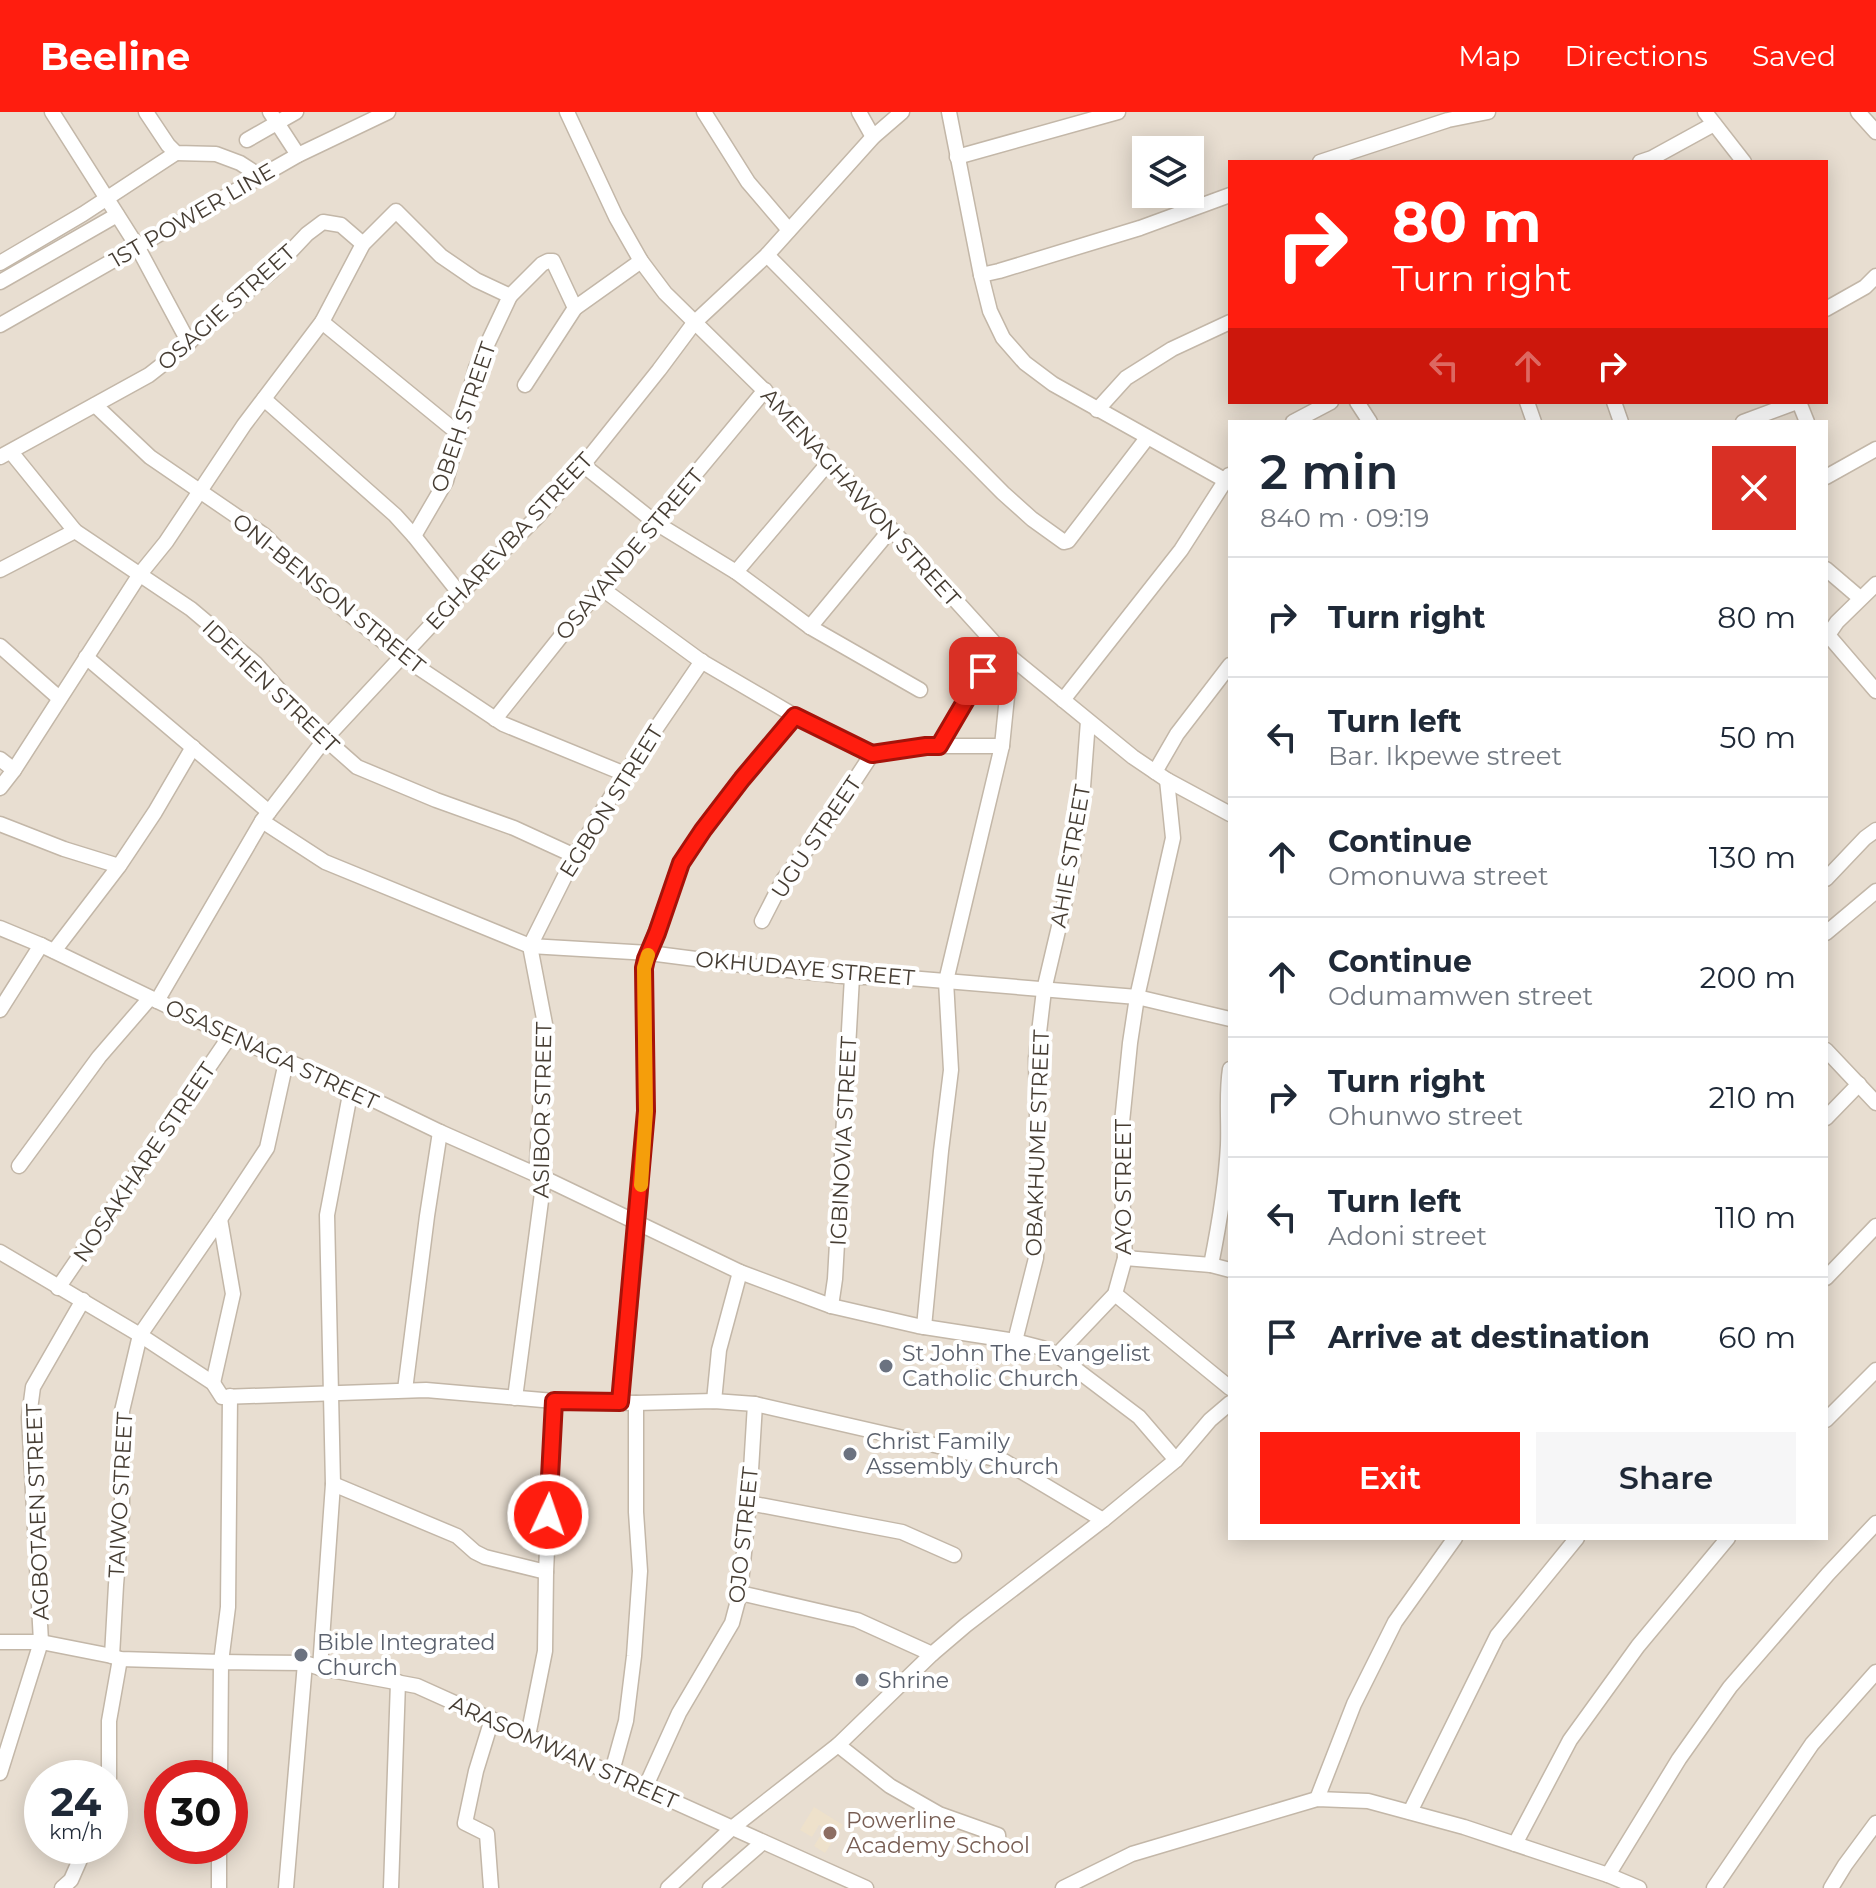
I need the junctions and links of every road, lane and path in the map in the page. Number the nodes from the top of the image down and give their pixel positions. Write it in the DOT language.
graph roads {
  1 [pos="52,112"];
  2 [pos="146,112"];
  3 [pos="296,112"];
  4 [pos="388,112"];
  5 [pos="567,112"];
  6 [pos="704,112"];
  7 [pos="859,112"];
  8 [pos="902,112"];
  9 [pos="949,112"];
  10 [pos="1118,112"];
  11 [pos="1488,112"];
  12 [pos="1858,112"];
  13 [pos="274,117"];
  14 [pos="1710,118"];
  15 [pos="1876,132"];
  16 [pos="873,137"];
  17 [pos="247,140"];
  18 [pos="176,153"];
  19 [pos="298,155"];
  20 [pos="957,157"];
  21 [pos="1326,160"];
  22 [pos="1646,160"];
  23 [pos="1742,160"];
  24 [pos="260,176"];
  25 [pos="1228,196"];
  26 [pos="107,199"];
  27 [pos="117,215"];
  28 [pos="789,230"];
  29 [pos="363,244"];
  30 [pos="137,246"];
  31 [pos="767,255"];
  32 [pos="641,261"];
  33 [pos="0,263"];
  34 [pos="981,275"];
  35 [pos="1876,276"];
  36 [pos="0,282"];
  37 [pos="510,296"];
  38 [pos="1828,306"];
  39 [pos="575,308"];
  40 [pos="322,322"];
  41 [pos="694,323"];
  42 [pos="1228,323"];
  43 [pos="0,325"];
  44 [pos="189,343"];
  45 [pos="525,385"];
  46 [pos="765,390"];
  47 [pos="264,399"];
  48 [pos="1327,404"];
  49 [pos="1792,404"];
  50 [pos="95,405"];
  51 [pos="1097,410"];
  52 [pos="1297,420"];
  53 [pos="1748,420"];
  54 [pos="459,434"];
  55 [pos="1147,438"];
  56 [pos="1876,449"];
  57 [pos="5,454"];
  58 [pos="830,461"];
  59 [pos="583,465"];
  60 [pos="1828,472"];
  61 [pos="1228,479"];
  62 [pos="200,492"];
  63 [pos="656,523"];
  64 [pos="891,529"];
  65 [pos="75,531"];
  66 [pos="414,536"];
  67 [pos="0,570"];
  68 [pos="1828,571"];
  69 [pos="736,572"];
  70 [pos="140,574"];
  71 [pos="1876,584"];
  72 [pos="601,588"];
  73 [pos="460,594"];
  74 [pos="1860,598"];
  75 [pos="810,627"];
  76 [pos="1828,635"];
  77 [pos="1828,637"];
  78 [pos="0,646"];
  79 [pos="997,646"];
  80 [pos="401,656"];
  81 [pos="86,657"];
  82 [pos="1011,657"];
  83 [pos="702,661"];
  84 [pos="1228,668"];
  85 [pos="920,690"];
  86 [pos="1876,691"];
  87 [pos="59,698"];
  88 [pos="1063,700"];
  89 [pos="795,716"];
  90 [pos="495,719"];
  91 [pos="1088,721"];
  92 [pos="325,739"];
  93 [pos="939,746"];
  94 [pos="1002,746"];
  95 [pos="193,747"];
  96 [pos="872,754"];
  97 [pos="0,759"];
  98 [pos="14,770"];
  99 [pos="625,774"];
  100 [pos="1161,776"];
  101 [pos="0,788"];
  102 [pos="1228,813"];
  103 [pos="266,817"];
  104 [pos="0,824"];
  105 [pos="1876,830"];
  106 [pos="575,856"];
  107 [pos="119,866"];
  108 [pos="1828,877"];
  109 [pos="1876,891"];
  110 [pos="762,921"];
  111 [pos="0,928"];
  112 [pos="1828,931"];
  113 [pos="530,946"];
  114 [pos="47,948"];
  115 [pos="649,953"];
  116 [pos="852,977"];
  117 [pos="946,981"];
  118 [pos="1044,990"];
  119 [pos="1137,997"];
  120 [pos="153,1000"];
  121 [pos="0,1010"];
  122 [pos="1228,1019"];
  123 [pos="230,1036"];
  124 [pos="1828,1052"];
  125 [pos="286,1062"];
  126 [pos="1228,1082"];
  127 [pos="1859,1084"];
  128 [pos="351,1089"];
  129 [pos="1876,1103"];
  130 [pos="1828,1116"];
  131 [pos="440,1132"];
  132 [pos="1228,1143"];
  133 [pos="1228,1143"];
  134 [pos="19,1166"];
  135 [pos="544,1178"];
  136 [pos="220,1219"];
  137 [pos="638,1223"];
  138 [pos="1876,1226"];
  139 [pos="0,1252"];
  140 [pos="1125,1258"];
  141 [pos="1211,1265"];
  142 [pos="1228,1269"];
  143 [pos="740,1272"];
  144 [pos="1828,1276"];
  145 [pos="58,1288"];
  146 [pos="1115,1294"];
  147 [pos="83,1300"];
  148 [pos="831,1306"];
  149 [pos="924,1327"];
  150 [pos="140,1335"];
  151 [pos="1015,1341"];
  152 [pos="1057,1355"];
  153 [pos="1876,1370"];
  154 [pos="213,1383"];
  155 [pos="1228,1386"];
  156 [pos="405,1390"];
  157 [pos="330,1394"];
  158 [pos="230,1396"];
  159 [pos="515,1398"];
  160 [pos="554,1401"];
  161 [pos="714,1401"];
  162 [pos="628,1402"];
  163 [pos="755,1404"];
  164 [pos="1228,1405"];
  165 [pos="1828,1418"];
  166 [pos="1176,1460"];
  167 [pos="333,1484"];
  168 [pos="749,1503"];
  169 [pos="1103,1520"];
  170 [pos="1876,1523"];
  171 [pos="1454,1540"];
  172 [pos="1575,1540"];
  173 [pos="1726,1540"];
  174 [pos="954,1555"];
  175 [pos="546,1572"];
  176 [pos="740,1593"];
  177 [pos="0,1642"];
  178 [pos="41,1642"];
  179 [pos="932,1654"];
  180 [pos="116,1658"];
  181 [pos="221,1662"];
  182 [pos="305,1663"];
  183 [pos="320,1668"];
  184 [pos="1876,1672"];
  185 [pos="398,1682"];
  186 [pos="492,1719"];
  187 [pos="528,1736"];
  188 [pos="838,1745"];
  189 [pos="110,1760"];
  190 [pos="220,1760"];
  191 [pos="0,1773"];
  192 [pos="611,1775"];
  193 [pos="645,1788"];
  194 [pos="1317,1799"];
  195 [pos="1410,1812"];
  196 [pos="1876,1823"];
  197 [pos="732,1828"];
  198 [pos="763,1842"];
  199 [pos="1515,1844"];
  200 [pos="999,1845"];
  201 [pos="77,1864"];
  202 [pos="219,1864"];
  203 [pos="1608,1875"];
  204 [pos="1090,1882"];
  205 [pos="66,1884"];
  206 [pos="86,1888"];
  207 [pos="219,1888"];
  208 [pos="286,1888"];
  209 [pos="391,1888"];
  210 [pos="491,1888"];
  211 [pos="668,1888"];
  212 [pos="710,1888"];
  213 [pos="866,1888"];
  214 [pos="1063,1888"];
  215 [pos="1639,1888"];
  216 [pos="1714,1888"];
  217 [pos="1831,1888"];
  1 -- 26 [label="street"];
  2 -- 18 [label="street"];
  3 -- 13 [label="street"];
  4 -- 19 [label="street, 1ST POWER LINE"];
  5 -- 32 [label="street, AMENAGHAWON STREET"];
  6 -- 28 [label="street"];
  7 -- 16 [label="street"];
  8 -- 16 [label="street, EGHAREVBA STREET"];
  9 -- 20 [label="street"];
  10 -- 20 [label="street"];
  11 -- 21 [label="street"];
  12 -- 15 [label="street"];
  13 -- 17 [label="street"];
  13 -- 19 [label="street"];
  14 -- 22 [label="street"];
  14 -- 23 [label="street"];
  16 -- 28 [label="street, EGHAREVBA STREET"];
  18 -- 24 [label="street"];
  18 -- 26 [label="street"];
  19 -- 24 [label="street, 1ST POWER LINE"];
  20 -- 34 [label="street"];
  24 -- 30 [label="street, 1ST POWER LINE"];
  25 -- 34 [label="street"];
  26 -- 27 [label="street"];
  26 -- 33 [label="street"];
  27 -- 30 [label="street"];
  27 -- 36 [label="street"];
  28 -- 31 [label="street, EGHAREVBA STREET"];
  29 -- 37 [label="street"];
  29 -- 40 [label="street"];
  29 -- 44 [label="street, OSAGIE STREET"];
  30 -- 43 [label="street, 1ST POWER LINE"];
  30 -- 44 [label="street"];
  31 -- 41 [label="street, EGHAREVBA STREET"];
  31 -- 55 [label="street"];
  32 -- 39 [label="street"];
  32 -- 41 [label="street, AMENAGHAWON STREET"];
  34 -- 51 [label="street"];
  35 -- 38 [label="street"];
  37 -- 39 [label="street, OBEH STREET"];
  37 -- 54 [label="street, OBEH STREET"];
  39 -- 45 [label="street"];
  40 -- 47 [label="street"];
  40 -- 54 [label="street"];
  41 -- 46 [label="street, AMENAGHAWON STREET"];
  41 -- 59 [label="street, EGHAREVBA STREET"];
  42 -- 51 [label="street"];
  44 -- 50 [label="street, OSAGIE STREET"];
  46 -- 58 [label="street, AMENAGHAWON STREET"];
  46 -- 63 [label="street, OSAYANDE STREET"];
  47 -- 62 [label="street"];
  47 -- 66 [label="street"];
  48 -- 52 [label="street"];
  49 -- 53 [label="street"];
  50 -- 57 [label="street, OSAGIE STREET"];
  50 -- 62 [label="street, ONI-BENSON STREET"];
  51 -- 55 [label="street"];
  54 -- 66 [label="street, OBEH STREET"];
  55 -- 61 [label="street"];
  56 -- 60 [label="street"];
  57 -- 65 [label="street, IDEHEN STREET"];
  58 -- 64 [label="street, AMENAGHAWON STREET"];
  58 -- 69 [label="street"];
  59 -- 63 [label="street"];
  59 -- 73 [label="street, EGHAREVBA STREET"];
  61 -- 88 [label="street"];
  62 -- 70 [label="street"];
  62 -- 80 [label="street, ONI-BENSON STREET"];
  63 -- 69 [label="street"];
  63 -- 72 [label="street, OSAYANDE STREET"];
  64 -- 75 [label="street"];
  64 -- 79 [label="street, AMENAGHAWON STREET"];
  65 -- 67 [label="street"];
  65 -- 70 [label="street, IDEHEN STREET"];
  66 -- 73 [label="street"];
  68 -- 74 [label="street"];
  69 -- 75 [label="street"];
  70 -- 81 [label="street"];
  70 -- 92 [label="street, IDEHEN STREET"];
  71 -- 74 [label="street"];
  72 -- 83 [label="street"];
  72 -- 90 [label="street, OSAYANDE STREET"];
  73 -- 80 [label="street, EGHAREVBA STREET"];
  74 -- 76 [label="street"];
  75 -- 85 [label="street"];
  77 -- 86 [label="street"];
  78 -- 87 [label="street"];
  79 -- 82 [label="street, AMENAGHAWON STREET"];
  79 -- 93 [label="street"];
  80 -- 90 [label="street, ONI-BENSON STREET"];
  80 -- 92 [label="street, EGHAREVBA STREET"];
  81 -- 87 [label="street"];
  81 -- 95 [label="street, OKHUDAYE STREET"];
  82 -- 88 [label="street, AMENAGHAWON STREET"];
  82 -- 94 [label="street"];
  83 -- 89 [label="street"];
  83 -- 99 [label="street, EGBON STREET"];
  84 -- 100 [label="street"];
  87 -- 98 [label="street"];
  88 -- 91 [label="street, AMENAGHAWON STREET"];
  89 -- 96 [label="street"];
  89 -- 115 [label="street"];
  90 -- 99 [label="street, ONI-BENSON STREET"];
  91 -- 100 [label="street, AMENAGHAWON STREET"];
  91 -- 118 [label="street, AHIE STREET"];
  92 -- 103 [label="street, EGHAREVBA STREET"];
  92 -- 106 [label="street, IDEHEN STREET"];
  93 -- 94 [label="street"];
  93 -- 96 [label="street"];
  94 -- 117 [label="street"];
  95 -- 103 [label="street, OKHUDAYE STREET"];
  95 -- 107 [label="street"];
  96 -- 110 [label="street, UGU STREET"];
  97 -- 98 [label="street"];
  98 -- 101 [label="street"];
  99 -- 106 [label="street, EGBON STREET"];
  100 -- 102 [label="street, AMENAGHAWON STREET"];
  100 -- 119 [label="street, AYO STREET"];
  103 -- 113 [label="street, OKHUDAYE STREET"];
  103 -- 120 [label="street, EGHAREVBA STREET"];
  104 -- 107 [label="street"];
  105 -- 108 [label="street"];
  106 -- 113 [label="street, EGBON STREET"];
  107 -- 114 [label="street"];
  109 -- 112 [label="street"];
  111 -- 114 [label="street, OSASENAGA STREET"];
  113 -- 115 [label="street, OKHUDAYE STREET"];
  113 -- 135 [label="street, ASIBOR STREET"];
  114 -- 120 [label="street, OSASENAGA STREET"];
  114 -- 121 [label="street"];
  115 -- 116 [label="street, OKHUDAYE STREET"];
  115 -- 137 [label="street"];
  116 -- 117 [label="street, OKHUDAYE STREET"];
  116 -- 148 [label="street, IGBINOVIA STREET"];
  117 -- 118 [label="street, OKHUDAYE STREET"];
  117 -- 149 [label="street"];
  118 -- 119 [label="street, OKHUDAYE STREET"];
  118 -- 151 [label="street, OBAKHUME STREET"];
  119 -- 122 [label="street, OKHUDAYE STREET"];
  119 -- 140 [label="street, AYO STREET"];
  120 -- 123 [label="street, OSASENAGA STREET"];
  120 -- 134 [label="street, EGHAREVBA STREET"];
  123 -- 125 [label="street, OSASENAGA STREET"];
  123 -- 145 [label="street, NOSAKHARE STREET"];
  124 -- 127 [label="street"];
  125 -- 128 [label="street, OSASENAGA STREET"];
  125 -- 136 [label="street"];
  126 -- 133 [label="street"];
  127 -- 129 [label="street"];
  127 -- 130 [label="street"];
  128 -- 131 [label="street, OSASENAGA STREET"];
  128 -- 157 [label="street"];
  131 -- 135 [label="street, OSASENAGA STREET"];
  131 -- 156 [label="street"];
  132 -- 141 [label="street"];
  135 -- 137 [label="street, OSASENAGA STREET"];
  135 -- 159 [label="street, ASIBOR STREET"];
  136 -- 150 [label="street"];
  136 -- 154 [label="street"];
  137 -- 143 [label="street, OSASENAGA STREET"];
  137 -- 162 [label="street"];
  138 -- 144 [label="street"];
  139 -- 145 [label="street"];
  140 -- 141 [label="street"];
  140 -- 146 [label="street, AYO STREET"];
  141 -- 142 [label="street"];
  143 -- 148 [label="street, OSASENAGA STREET"];
  143 -- 161 [label="street"];
  145 -- 147 [label="street"];
  146 -- 152 [label="street, AYO STREET"];
  146 -- 155 [label="street"];
  147 -- 150 [label="street"];
  147 -- 178 [label="street, AGBOTAEN STREET"];
  148 -- 149 [label="street"];
  149 -- 151 [label="street"];
  150 -- 154 [label="street"];
  150 -- 180 [label="street, TAIWO STREET"];
  151 -- 152 [label="street"];
  152 -- 166 [label="street"];
  153 -- 165 [label="street"];
  154 -- 158 [label="street"];
  156 -- 157 [label="street"];
  156 -- 159 [label="street"];
  157 -- 158 [label="street"];
  157 -- 167 [label="street"];
  158 -- 181 [label="street"];
  159 -- 160 [label="street"];
  160 -- 162 [label="street"];
  160 -- 175 [label="street"];
  161 -- 162 [label="street"];
  161 -- 163 [label="street"];
  162 -- 192 [label="street"];
  163 -- 168 [label="street, OJO STREET"];
  163 -- 169 [label="street"];
  164 -- 166 [label="street"];
  166 -- 169 [label="street"];
  167 -- 175 [label="street"];
  167 -- 183 [label="street"];
  168 -- 174 [label="street"];
  168 -- 176 [label="street, OJO STREET"];
  169 -- 179 [label="street"];
  170 -- 203 [label="street"];
  171 -- 194 [label="street"];
  172 -- 195 [label="street"];
  173 -- 199 [label="street"];
  175 -- 187 [label="street"];
  176 -- 179 [label="street"];
  176 -- 193 [label="street, OJO STREET"];
  177 -- 178 [label="street, ARASOMWAN STREET"];
  178 -- 180 [label="street, ARASOMWAN STREET"];
  178 -- 191 [label="street"];
  179 -- 188 [label="street"];
  180 -- 181 [label="street, ARASOMWAN STREET"];
  180 -- 189 [label="street, TAIWO STREET"];
  181 -- 182 [label="street, ARASOMWAN STREET"];
  181 -- 190 [label="street"];
  182 -- 183 [label="street, ARASOMWAN STREET"];
  182 -- 208 [label="street"];
  183 -- 185 [label="street, ARASOMWAN STREET"];
  184 -- 216 [label="street"];
  185 -- 186 [label="street, ARASOMWAN STREET"];
  185 -- 209 [label="street"];
  186 -- 187 [label="street, ARASOMWAN STREET"];
  186 -- 210 [label="street"];
  187 -- 192 [label="street, ARASOMWAN STREET"];
  188 -- 197 [label="street"];
  188 -- 200 [label="street"];
  192 -- 193 [label="street, ARASOMWAN STREET"];
  193 -- 197 [label="street, ARASOMWAN STREET"];
  194 -- 195 [label="street"];
  194 -- 204 [label="street"];
  195 -- 199 [label="street"];
  196 -- 217 [label="street"];
  197 -- 198 [label="street, ARASOMWAN STREET"];
  197 -- 211 [label="street"];
  198 -- 212 [label="street"];
  198 -- 213 [label="street, ARASOMWAN STREET"];
  199 -- 203 [label="street"];
  201 -- 205 [label="street"];
  202 -- 207 [label="street"];
  203 -- 215 [label="street"];
  204 -- 214 [label="street"];
  205 -- 206 [label="street"];
}
